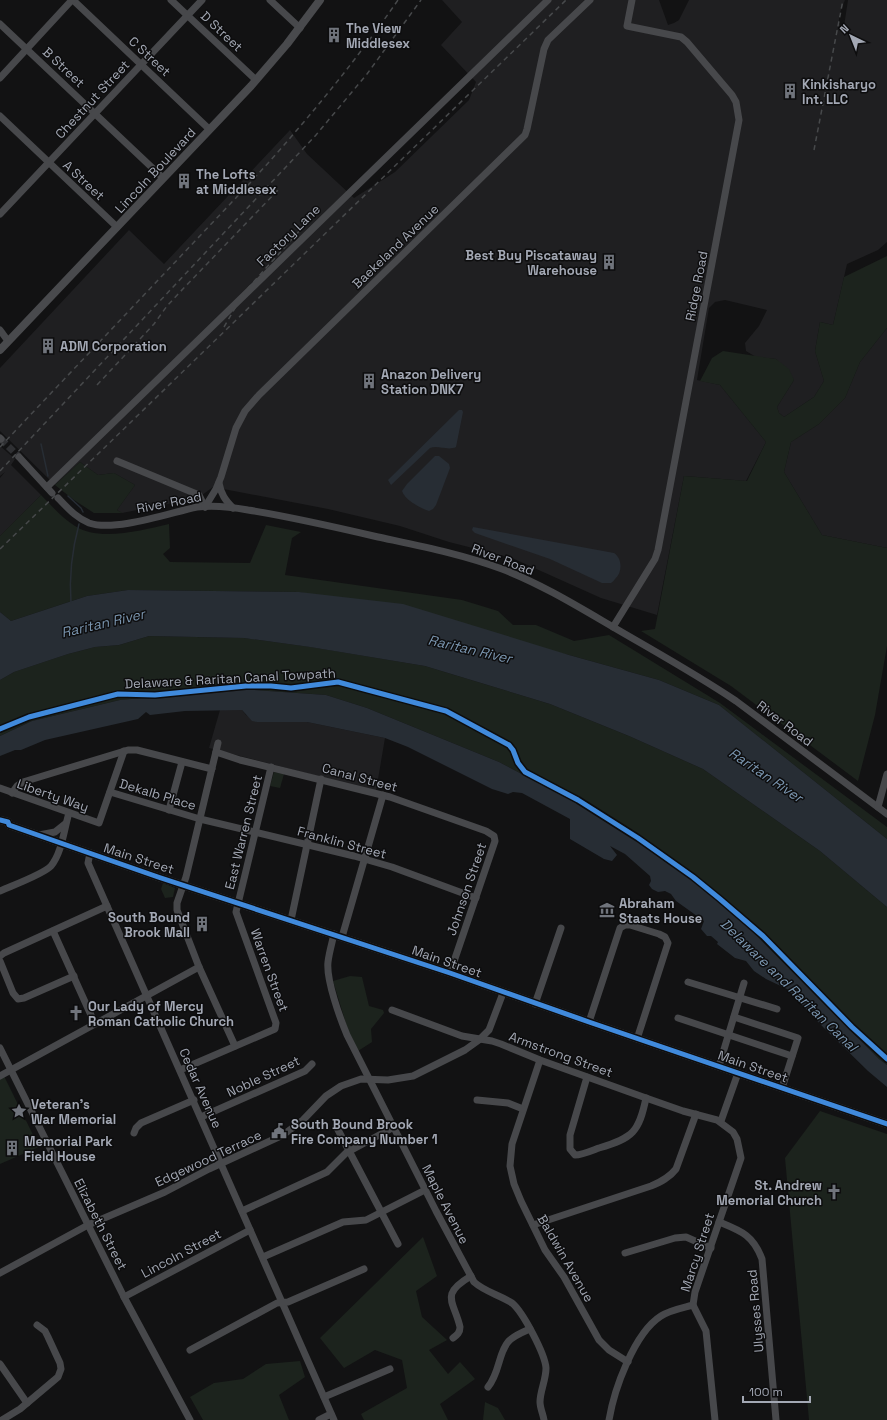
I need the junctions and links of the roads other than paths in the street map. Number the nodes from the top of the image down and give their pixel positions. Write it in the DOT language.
graph roads {
  1 [pos="73,0"];
  2 [pos="171,0"];
  3 [pos="202,0"];
  4 [pos="270,0"];
  5 [pos="320,0"];
  6 [pos="548,0"];
  7 [pos="590,0"];
  8 [pos="632,0"];
  9 [pos="188,16"];
  10 [pos="0,24"];
  11 [pos="300,28"];
  12 [pos="27,49"];
  13 [pos="141,64"];
  14 [pos="0,78"];
  15 [pos="256,80"];
  16 [pos="95,113"];
  17 [pos="0,116"];
  18 [pos="209,129"];
  19 [pos="49,163"];
  20 [pos="163,178"];
  21 [pos="0,214"];
  22 [pos="117,227"];
  23 [pos="0,330"];
  24 [pos="8,342"];
  25 [pos="0,350"];
  26 [pos="19,457"];
  27 [pos="117,460"];
  28 [pos="219,482"];
  29 [pos="52,493"];
  30 [pos="204,506"];
  31 [pos="233,508"];
  32 [pos="613,627"];
  33 [pos="218,743"];
  34 [pos="124,751"];
  35 [pos="216,752"];
  36 [pos="182,762"];
  37 [pos="271,767"];
  38 [pos="212,769"];
  39 [pos="887,774"];
  40 [pos="321,779"];
  41 [pos="0,788"];
  42 [pos="110,792"];
  43 [pos="12,793"];
  44 [pos="383,795"];
  45 [pos="878,807"];
  46 [pos="169,810"];
  47 [pos="69,813"];
  48 [pos="887,814"];
  49 [pos="200,819"];
  50 [pos="0,820"];
  51 [pos="65,824"];
  52 [pos="0,825"];
  53 [pos="9,825"];
  54 [pos="255,833"];
  55 [pos="38,835"];
  56 [pos="494,836"];
  57 [pos="61,843"];
  58 [pos="308,844"];
  59 [pos="90,853"];
  60 [pos="364,859"];
  61 [pos="184,884"];
  62 [pos="0,891"];
  63 [pos="476,898"];
  64 [pos="238,903"];
  65 [pos="107,906"];
  66 [pos="291,920"];
  67 [pos="561,928"];
  68 [pos="53,931"];
  69 [pos="338,936"];
  70 [pos="0,956"];
  71 [pos="0,961"];
  72 [pos="199,967"];
  73 [pos="450,973"];
  74 [pos="74,976"];
  75 [pos="3,977"];
  76 [pos="688,982"];
  77 [pos="744,983"];
  78 [pos="503,993"];
  79 [pos="147,996"];
  80 [pos="740,998"];
  81 [pos="535,1004"];
  82 [pos="777,1009"];
  83 [pos="392,1010"];
  84 [pos="734,1016"];
  85 [pos="678,1018"];
  86 [pos="589,1022"];
  87 [pos="95,1024"];
  88 [pos="728,1035"];
  89 [pos="637,1039"];
  90 [pos="479,1040"];
  91 [pos="235,1046"];
  92 [pos="0,1048"];
  93 [pos="792,1056"];
  94 [pos="540,1060"];
  95 [pos="312,1064"];
  96 [pos="719,1066"];
  97 [pos="11,1070"];
  98 [pos="180,1070"];
  99 [pos="738,1073"];
  100 [pos="0,1076"];
  101 [pos="587,1077"];
  102 [pos="370,1079"];
  103 [pos="782,1088"];
  104 [pos="646,1098"];
  105 [pos="194,1100"];
  106 [pos="477,1100"];
  107 [pos="523,1109"];
  108 [pos="696,1114"];
  109 [pos="201,1117"];
  110 [pos="721,1121"];
  111 [pos="887,1124"];
  112 [pos="336,1126"];
  113 [pos="394,1127"];
  114 [pos="134,1134"];
  115 [pos="350,1151"];
  116 [pos="221,1163"];
  117 [pos="425,1190"];
  118 [pos="242,1211"];
  119 [pos="382,1213"];
  120 [pos="719,1222"];
  121 [pos="88,1225"];
  122 [pos="533,1225"];
  123 [pos="250,1230"];
  124 [pos="398,1244"];
  125 [pos="711,1248"];
  126 [pos="625,1253"];
  127 [pos="263,1257"];
  128 [pos="364,1269"];
  129 [pos="0,1273"];
  130 [pos="471,1276"];
  131 [pos="124,1297"];
  132 [pos="282,1302"];
  133 [pos="693,1305"];
  134 [pos="37,1325"];
  135 [pos="530,1329"];
  136 [pos="453,1338"];
  137 [pos="190,1350"];
  138 [pos="628,1362"];
  139 [pos="0,1364"];
  140 [pos="390,1369"];
  141 [pos="488,1387"];
  142 [pos="324,1397"];
  143 [pos="27,1403"];
  144 [pos="332,1417"];
  145 [pos="2,1420"];
  146 [pos="190,1420"];
  147 [pos="319,1420"];
  148 [pos="544,1420"];
  149 [pos="609,1420"];
  150 [pos="715,1420"];
  151 [pos="776,1420"];
  1 -- 12 [label="street"];
  1 -- 13 [label="street, C Street"];
  2 -- 9 [label="street, D Street"];
  3 -- 9 [label="street, Chestnut Street"];
  4 -- 11 [label="street"];
  5 -- 11 [label="main road, Lincoln Boulevard"];
  6 -- 29 [label="street, Factory Lane"];
  7 -- 28 [label="street, Baekeland Avenue"];
  8 -- 32 [label="street, Ridge Road"];
  9 -- 13 [label="street, Chestnut Street"];
  9 -- 15 [label="street, D Street"];
  10 -- 12 [label="street, B Street"];
  11 -- 15 [label="main road, Lincoln Boulevard"];
  12 -- 14 [label="street"];
  12 -- 16 [label="street, B Street"];
  13 -- 16 [label="street, Chestnut Street"];
  13 -- 18 [label="street, C Street"];
  15 -- 18 [label="main road, Lincoln Boulevard"];
  16 -- 19 [label="street, Chestnut Street"];
  16 -- 20 [label="street, B Street"];
  17 -- 19 [label="street, A Street"];
  18 -- 20 [label="main road, Lincoln Boulevard"];
  19 -- 21 [label="street, Chestnut Street"];
  19 -- 22 [label="street, A Street"];
  20 -- 22 [label="main road, Lincoln Boulevard"];
  22 -- 24 [label="main road, Lincoln Boulevard"];
  23 -- 24 [label="street"];
  24 -- 25 [label="main road, Lincoln Boulevard"];
  26 -- 29 [label="street, River Road"];
  27 -- 30 [label="street"];
  28 -- 30 [label="street, Baekeland Avenue"];
  28 -- 31 [label="street"];
  29 -- 30 [label="street, River Road"];
  30 -- 31 [label="street, River Road"];
  31 -- 32 [label="street, River Road"];
  32 -- 45 [label="street, River Road"];
  33 -- 35 [label="street"];
  34 -- 36 [label="street"];
  34 -- 42 [label="street"];
  34 -- 43 [label="street"];
  35 -- 37 [label="street, Canal Street"];
  35 -- 38 [label="street"];
  36 -- 38 [label="street"];
  36 -- 46 [label="street"];
  37 -- 40 [label="street, Canal Street"];
  37 -- 54 [label="street, East Warren Street"];
  38 -- 49 [label="street"];
  39 -- 45 [label="street"];
  40 -- 44 [label="street, Canal Street"];
  40 -- 58 [label="street"];
  41 -- 43 [label="street, Liberty Way"];
  42 -- 46 [label="street, Dekalb Place"];
  42 -- 47 [label="street, Liberty Way"];
  43 -- 47 [label="street, Liberty Way"];
  44 -- 56 [label="street, Canal Street"];
  44 -- 60 [label="street, Maple Avenue"];
  45 -- 48 [label="street, River Road"];
  46 -- 49 [label="street, Dekalb Place"];
  47 -- 51 [label="street"];
  49 -- 54 [label="street, Franklin Street"];
  49 -- 61 [label="street"];
  50 -- 53 [label="main road, Main Street"];
  51 -- 55 [label="street"];
  51 -- 57 [label="street"];
  52 -- 53 [label="main road, Main Street"];
  53 -- 55 [label="main road, Main Street"];
  54 -- 58 [label="street, Franklin Street"];
  54 -- 64 [label="street, East Warren Street"];
  55 -- 57 [label="main road, Main Street"];
  56 -- 63 [label="street, Johnson Street"];
  57 -- 59 [label="main road, Main Street"];
  57 -- 62 [label="street"];
  58 -- 60 [label="street, Franklin Street"];
  58 -- 66 [label="street"];
  59 -- 61 [label="main road, Main Street"];
  59 -- 65 [label="street, Cedar Avenue"];
  60 -- 63 [label="street, Franklin Street"];
  60 -- 69 [label="street, Maple Avenue"];
  61 -- 64 [label="main road, Main Street"];
  61 -- 72 [label="street"];
  63 -- 73 [label="street, Johnson Street"];
  64 -- 66 [label="main road, Main Street"];
  64 -- 91 [label="street, Warren Street"];
  65 -- 68 [label="street"];
  65 -- 79 [label="street, Cedar Avenue"];
  66 -- 69 [label="main road, Main Street"];
  67 -- 81 [label="street"];
  68 -- 70 [label="street"];
  68 -- 74 [label="street"];
  69 -- 73 [label="main road, Main Street"];
  69 -- 102 [label="street, Maple Avenue"];
  71 -- 75 [label="street"];
  72 -- 79 [label="street"];
  72 -- 91 [label="street"];
  73 -- 78 [label="main road, Main Street"];
  74 -- 75 [label="street"];
  74 -- 87 [label="street"];
  76 -- 80 [label="street"];
  77 -- 80 [label="street"];
  78 -- 81 [label="main road, Main Street"];
  78 -- 90 [label="street, Edgewood Terrace"];
  79 -- 87 [label="street"];
  79 -- 98 [label="street, Cedar Avenue"];
  80 -- 82 [label="street"];
  80 -- 84 [label="street"];
  81 -- 86 [label="main road, Main Street"];
  83 -- 90 [label="street, Armstrong Street"];
  84 -- 88 [label="street"];
  84 -- 93 [label="street"];
  85 -- 88 [label="street"];
  86 -- 89 [label="main road, Main Street"];
  86 -- 89 [label="street"];
  87 -- 97 [label="street"];
  88 -- 93 [label="street"];
  88 -- 96 [label="street"];
  89 -- 96 [label="main road, Main Street"];
  90 -- 94 [label="street, Armstrong Street"];
  90 -- 102 [label="street, Edgewood Terrace"];
  91 -- 98 [label="street"];
  92 -- 97 [label="street, Elizabeth Street"];
  93 -- 103 [label="street"];
  94 -- 101 [label="street, Armstrong Street"];
  94 -- 107 [label="street, Baldwin Avenue"];
  95 -- 109 [label="street, Noble Street"];
  96 -- 99 [label="main road, Main Street"];
  97 -- 100 [label="street"];
  97 -- 121 [label="street, Elizabeth Street"];
  98 -- 105 [label="street, Cedar Avenue"];
  99 -- 103 [label="main road, Main Street"];
  99 -- 110 [label="street"];
  101 -- 104 [label="street, Armstrong Street"];
  101 -- 104 [label="street"];
  102 -- 113 [label="street, Maple Avenue"];
  102 -- 116 [label="street, Edgewood Terrace"];
  103 -- 111 [label="main road, Main Street"];
  104 -- 108 [label="street, Armstrong Street"];
  105 -- 109 [label="street, Cedar Avenue"];
  105 -- 114 [label="street"];
  106 -- 107 [label="street"];
  107 -- 122 [label="street, Baldwin Avenue"];
  108 -- 110 [label="street, Armstrong Street"];
  108 -- 122 [label="street"];
  109 -- 116 [label="street, Cedar Avenue"];
  110 -- 120 [label="street, Marcy Street"];
  112 -- 115 [label="street"];
  113 -- 115 [label="street"];
  113 -- 117 [label="street, Maple Avenue"];
  115 -- 118 [label="street"];
  115 -- 119 [label="street"];
  116 -- 118 [label="street, Cedar Avenue"];
  116 -- 121 [label="street, Edgewood Terrace"];
  117 -- 119 [label="street"];
  117 -- 130 [label="street, Maple Avenue"];
  118 -- 123 [label="street, Cedar Avenue"];
  119 -- 124 [label="street"];
  119 -- 127 [label="street"];
  120 -- 125 [label="street, Marcy Street"];
  120 -- 151 [label="street, Ulysses Road"];
  121 -- 129 [label="street, Edgewood Terrace"];
  121 -- 131 [label="street, Elizabeth Street"];
  122 -- 138 [label="street, Baldwin Avenue"];
  123 -- 127 [label="street, Cedar Avenue"];
  123 -- 131 [label="street, Lincoln Street"];
  125 -- 126 [label="street"];
  125 -- 133 [label="street, Marcy Street"];
  127 -- 132 [label="street, Cedar Avenue"];
  128 -- 132 [label="street"];
  130 -- 135 [label="street, Maple Avenue"];
  130 -- 136 [label="street"];
  131 -- 146 [label="street, Elizabeth Street"];
  132 -- 137 [label="street"];
  132 -- 142 [label="street, Cedar Avenue"];
  133 -- 138 [label="street, Marcy Street"];
  133 -- 150 [label="street"];
  134 -- 143 [label="street"];
  135 -- 141 [label="street"];
  135 -- 148 [label="street, Maple Avenue"];
  138 -- 149 [label="street, Marcy Street"];
  139 -- 143 [label="street"];
  140 -- 142 [label="street"];
  142 -- 144 [label="street, Cedar Avenue"];
  143 -- 145 [label="street"];
  144 -- 147 [label="street"];
}
